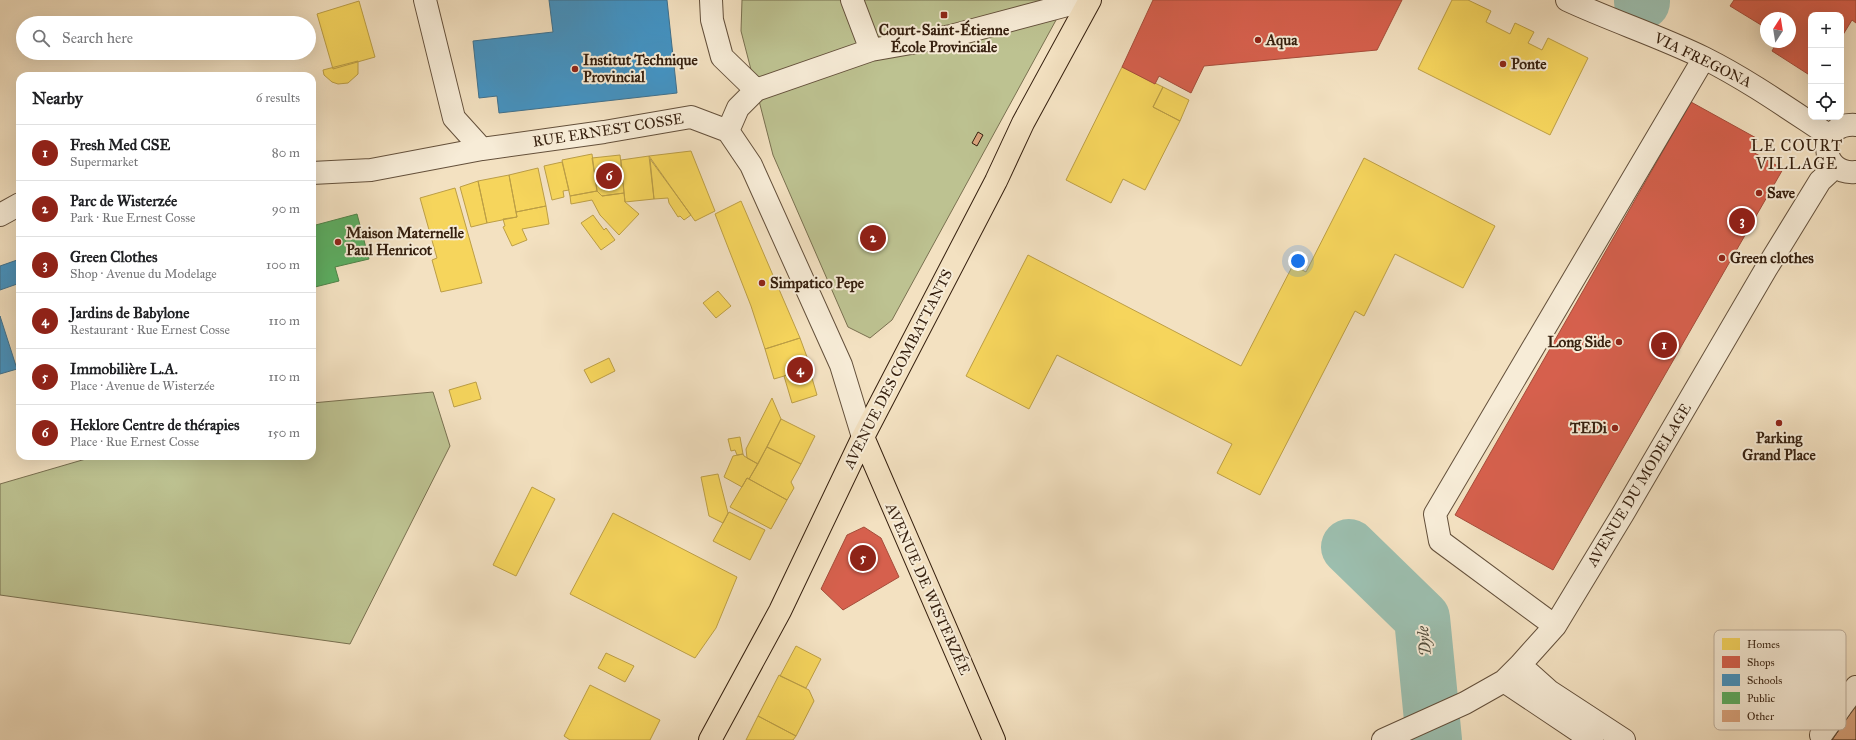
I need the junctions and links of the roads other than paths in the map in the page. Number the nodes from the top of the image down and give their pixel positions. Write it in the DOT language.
graph roads {
  1 [pos="424,0"];
  2 [pos="711,0"];
  3 [pos="852,0"];
  4 [pos="1086,0"];
  5 [pos="1090,0"];
  6 [pos="1567,0"];
  7 [pos="871,50"];
  8 [pos="1704,58"];
  9 [pos="756,90"];
  10 [pos="1856,121"];
  11 [pos="1856,125"];
  12 [pos="728,131"];
  13 [pos="1830,136"];
  14 [pos="482,149"];
  15 [pos="1835,167"];
  16 [pos="1856,172"];
  17 [pos="316,173"];
  18 [pos="16,206"];
  19 [pos="0,215"];
  20 [pos="862,437"];
  21 [pos="1555,626"];
  22 [pos="1520,665"];
  23 [pos="1504,681"];
  24 [pos="1856,687"];
  25 [pos="1846,700"];
  26 [pos="1825,730"];
  27 [pos="1821,735"];
  28 [pos="1392,736"];
  29 [pos="710,740"];
  30 [pos="994,740"];
  31 [pos="1592,740"];
  32 [pos="1624,740"];
  1 -- 14 [label="street"];
  2 -- 9 [label="street"];
  3 -- 7 [label="street"];
  4 -- 7 [label="street"];
  5 -- 20 [label="main road, AVENUE DES COMBATTANTS"];
  6 -- 8 [label="street, VIA FREGONA"];
  7 -- 9 [label="street"];
  8 -- 13 [label="street, VIA FREGONA"];
  8 -- 21 [label="street"];
  9 -- 12 [label="street"];
  10 -- 11 [label="street"];
  11 -- 13 [label="street"];
  12 -- 14 [label="street, RUE ERNEST COSSE"];
  12 -- 20 [label="street"];
  13 -- 15 [label="street"];
  14 -- 17 [label="street, RUE ERNEST COSSE"];
  15 -- 16 [label="street"];
  15 -- 21 [label="street, AVENUE DU MODELAGE"];
  18 -- 19 [label="street"];
  20 -- 29 [label="main road, AVENUE DES COMBATTANTS"];
  20 -- 30 [label="main road, AVENUE DE WISTERZÉE"];
  21 -- 22 [label="street, AVENUE DU MODELAGE"];
  22 -- 23 [label="street, AVENUE DU MODELAGE"];
  22 -- 32 [label="street"];
  23 -- 28 [label="street, AVENUE DU MODELAGE"];
  23 -- 31 [label="street"];
  24 -- 25 [label="street"];
  26 -- 27 [label="street"];
}
